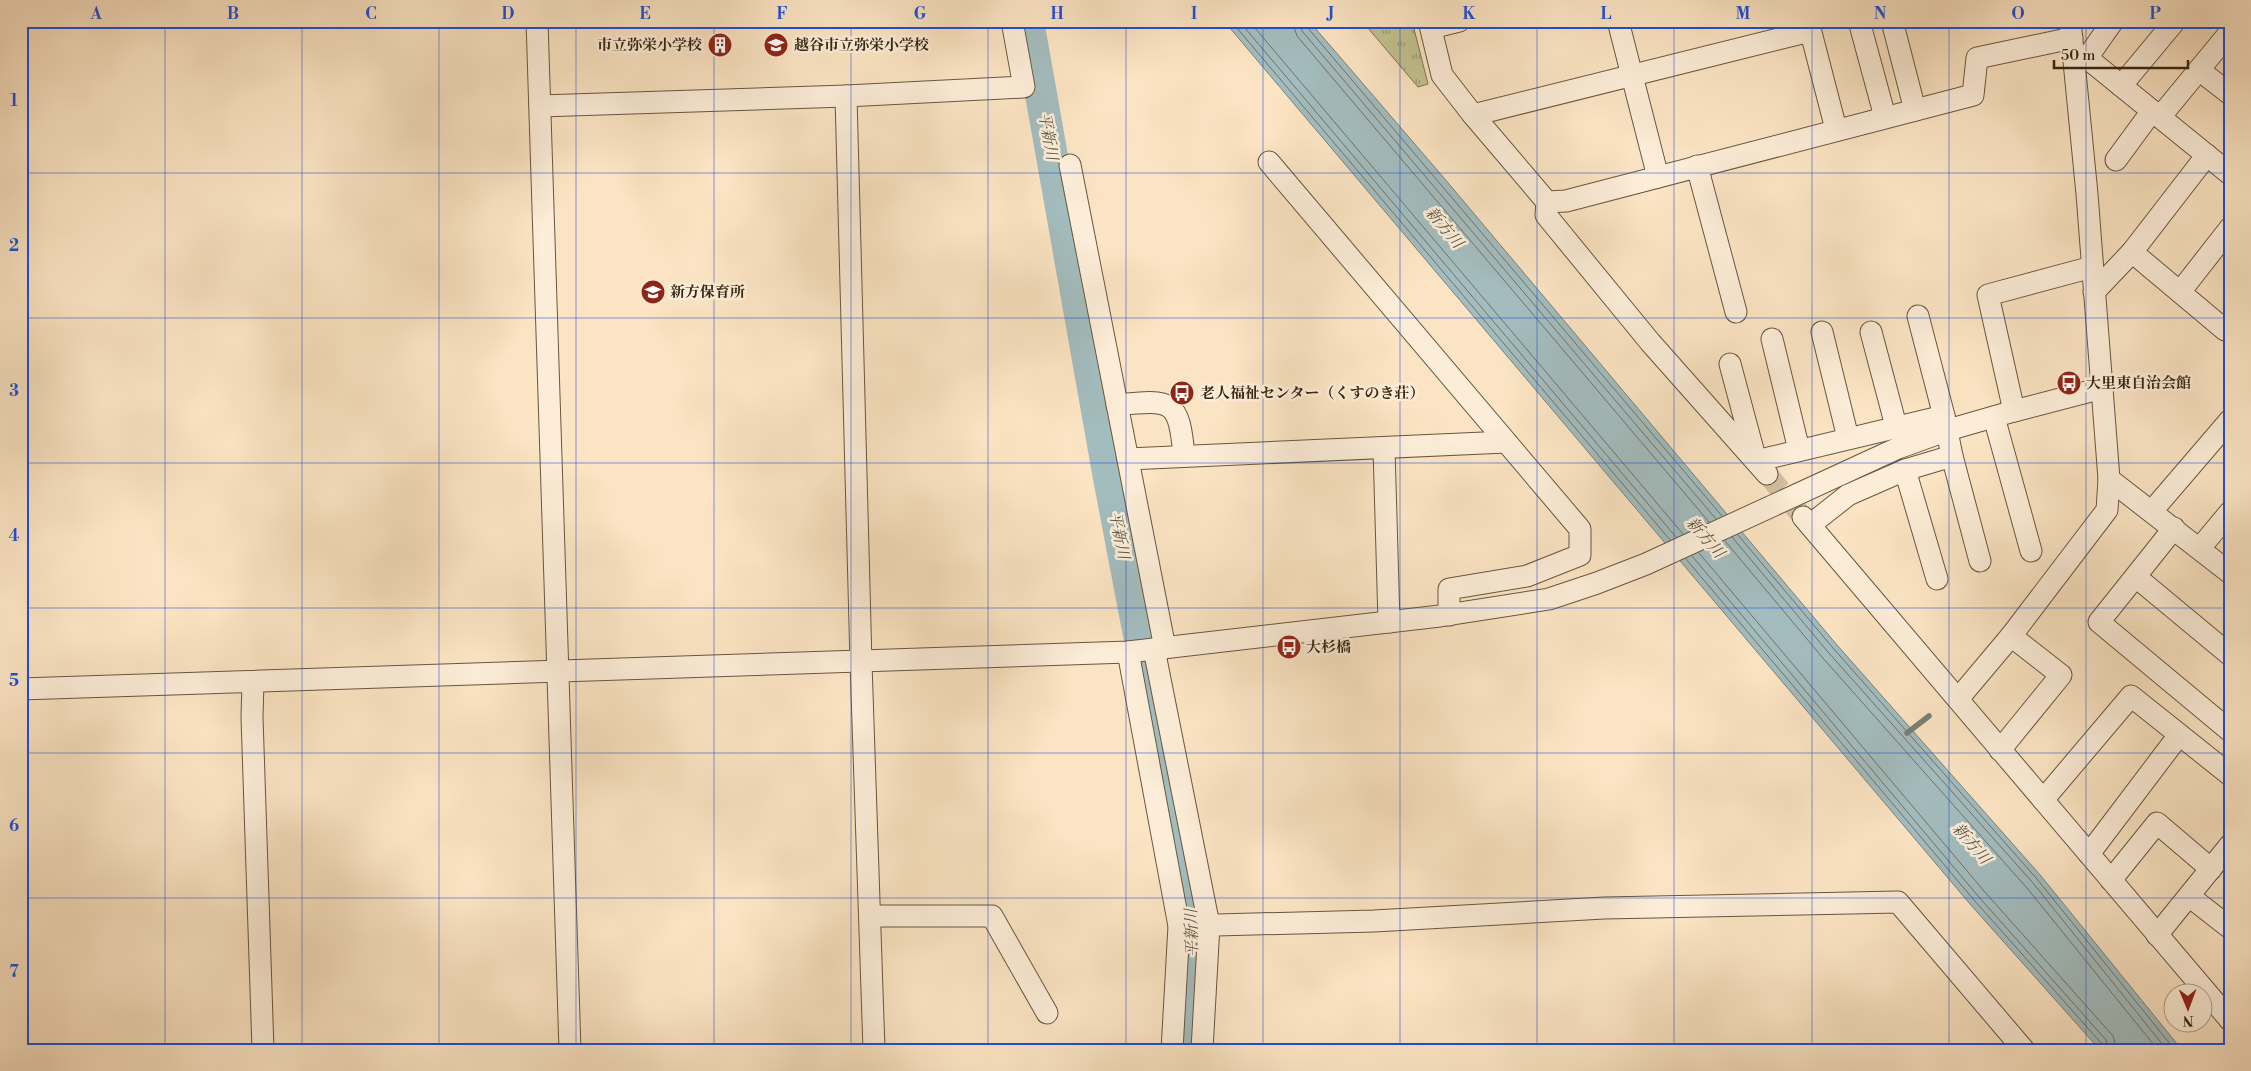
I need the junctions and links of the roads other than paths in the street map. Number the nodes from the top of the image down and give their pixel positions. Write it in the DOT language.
graph roads {
  1 [pos="538,21"];
  2 [pos="1012,21"];
  3 [pos="1459,21"];
  4 [pos="1618,21"];
  5 [pos="1859,21"];
  6 [pos="1892,21"];
  7 [pos="2113,21"];
  8 [pos="2175,21"];
  9 [pos="1430,25"];
  10 [pos="1809,26"];
  11 [pos="2230,32"];
  12 [pos="2076,43"];
  13 [pos="2199,70"];
  14 [pos="1631,75"];
  15 [pos="2121,86"];
  16 [pos="2230,94"];
  17 [pos="846,96"];
  18 [pos="540,106"];
  19 [pos="1915,110"];
  20 [pos="2156,114"];
  21 [pos="1473,115"];
  22 [pos="1885,117"];
  23 [pos="1836,129"];
  24 [pos="2207,155"];
  25 [pos="2116,160"];
  26 [pos="1269,162"];
  27 [pos="1070,165"];
  28 [pos="1697,166"];
  29 [pos="2230,174"];
  30 [pos="1658,177"];
  31 [pos="1547,202"];
  32 [pos="2230,228"];
  33 [pos="2132,252"];
  34 [pos="2092,267"];
  35 [pos="2094,292"];
  36 [pos="2180,292"];
  37 [pos="1736,312"];
  38 [pos="1918,316"];
  39 [pos="2230,324"];
  40 [pos="1822,332"];
  41 [pos="1871,332"];
  42 [pos="1772,339"];
  43 [pos="1730,364"];
  44 [pos="2102,388"];
  45 [pos="1117,405"];
  46 [pos="2004,414"];
  47 [pos="2230,420"];
  48 [pos="1946,423"];
  49 [pos="1896,426"];
  50 [pos="1848,438"];
  51 [pos="1506,442"];
  52 [pos="1384,448"];
  53 [pos="1799,450"];
  54 [pos="1184,456"];
  55 [pos="1952,456"];
  56 [pos="1128,459"];
  57 [pos="1761,468"];
  58 [pos="1905,470"];
  59 [pos="2109,479"];
  60 [pos="2152,510"];
  61 [pos="2230,512"];
  62 [pos="2174,528"];
  63 [pos="2200,548"];
  64 [pos="2031,551"];
  65 [pos="1980,561"];
  66 [pos="2230,573"];
  67 [pos="2136,576"];
  68 [pos="1937,579"];
  69 [pos="1449,615"];
  70 [pos="1389,622"];
  71 [pos="2012,636"];
  72 [pos="1160,649"];
  73 [pos="1128,652"];
  74 [pos="2230,654"];
  75 [pos="860,663"];
  76 [pos="557,672"];
  77 [pos="252,682"];
  78 [pos="21,689"];
  79 [pos="1958,699"];
  80 [pos="2230,731"];
  81 [pos="2180,735"];
  82 [pos="2000,750"];
  83 [pos="2230,775"];
  84 [pos="2043,800"];
  85 [pos="2230,845"];
  86 [pos="2089,854"];
  87 [pos="2211,869"];
  88 [pos="2111,880"];
  89 [pos="2189,896"];
  90 [pos="870,916"];
  91 [pos="1209,925"];
  92 [pos="1179,926"];
  93 [pos="2230,928"];
  94 [pos="2157,935"];
  95 [pos="1048,1013"];
  96 [pos="2230,1020"];
  97 [pos="262,1050"];
  98 [pos="570,1050"];
  99 [pos="874,1050"];
  100 [pos="1172,1050"];
  101 [pos="1202,1050"];
  102 [pos="2024,1050"];
  1 -- 18 [label="street"];
  2 -- 17 [label="street"];
  3 -- 9 [label="street"];
  4 -- 14 [label="street"];
  5 -- 22 [label="street"];
  6 -- 19 [label="street"];
  7 -- 12 [label="street"];
  8 -- 15 [label="street"];
  9 -- 21 [label="street"];
  10 -- 14 [label="street"];
  10 -- 23 [label="street"];
  11 -- 13 [label="street"];
  12 -- 15 [label="street"];
  12 -- 19 [label="street"];
  12 -- 34 [label="street"];
  13 -- 16 [label="street"];
  13 -- 20 [label="street"];
  14 -- 21 [label="street"];
  14 -- 30 [label="street"];
  15 -- 20 [label="street"];
  17 -- 18 [label="street"];
  17 -- 75 [label="street"];
  18 -- 76 [label="street"];
  19 -- 22 [label="street"];
  20 -- 24 [label="street"];
  20 -- 25 [label="street"];
  21 -- 31 [label="street"];
  22 -- 23 [label="street"];
  23 -- 28 [label="street"];
  24 -- 29 [label="street"];
  24 -- 33 [label="street"];
  26 -- 51 [label="street"];
  27 -- 45 [label="street"];
  28 -- 30 [label="street"];
  28 -- 37 [label="street"];
  30 -- 31 [label="street"];
  31 -- 57 [label="street"];
  32 -- 36 [label="street"];
  33 -- 35 [label="street"];
  33 -- 36 [label="street"];
  34 -- 35 [label="street"];
  34 -- 46 [label="street"];
  35 -- 44 [label="street"];
  36 -- 39 [label="street"];
  38 -- 48 [label="street"];
  40 -- 50 [label="street"];
  41 -- 49 [label="street"];
  42 -- 53 [label="street"];
  43 -- 57 [label="street"];
  44 -- 46 [label="street"];
  44 -- 59 [label="street"];
  45 -- 54 [label="street"];
  45 -- 56 [label="street"];
  46 -- 48 [label="street"];
  46 -- 64 [label="street"];
  47 -- 60 [label="street"];
  48 -- 49 [label="street"];
  48 -- 55 [label="street"];
  48 -- 69 [label="street"];
  49 -- 50 [label="street"];
  50 -- 53 [label="street"];
  51 -- 52 [label="street"];
  51 -- 69 [label="street"];
  52 -- 54 [label="street"];
  52 -- 70 [label="street"];
  53 -- 57 [label="street"];
  54 -- 56 [label="street"];
  55 -- 58 [label="street"];
  55 -- 65 [label="street"];
  56 -- 72 [label="street"];
  58 -- 68 [label="street"];
  58 -- 79 [label="street"];
  59 -- 60 [label="street"];
  59 -- 71 [label="street"];
  60 -- 62 [label="street"];
  61 -- 63 [label="street"];
  62 -- 63 [label="street"];
  62 -- 67 [label="street"];
  63 -- 66 [label="street"];
  67 -- 74 [label="street"];
  67 -- 80 [label="street"];
  69 -- 70 [label="street"];
  70 -- 72 [label="street"];
  71 -- 79 [label="street"];
  71 -- 82 [label="street"];
  72 -- 73 [label="street"];
  72 -- 91 [label="street"];
  73 -- 75 [label="street"];
  73 -- 92 [label="street"];
  75 -- 76 [label="street"];
  75 -- 90 [label="street"];
  76 -- 77 [label="street"];
  76 -- 98 [label="street"];
  77 -- 78 [label="street"];
  77 -- 97 [label="street"];
  79 -- 82 [label="street"];
  81 -- 83 [label="street"];
  81 -- 84 [label="street"];
  81 -- 86 [label="street"];
  82 -- 84 [label="street"];
  84 -- 86 [label="street"];
  85 -- 87 [label="street"];
  86 -- 88 [label="street"];
  87 -- 88 [label="street"];
  87 -- 89 [label="street"];
  88 -- 94 [label="street"];
  89 -- 93 [label="street"];
  89 -- 94 [label="street"];
  90 -- 95 [label="street"];
  90 -- 99 [label="street"];
  91 -- 92 [label="street"];
  91 -- 101 [label="street"];
  91 -- 102 [label="street"];
  92 -- 100 [label="street"];
  94 -- 96 [label="street"];
}
